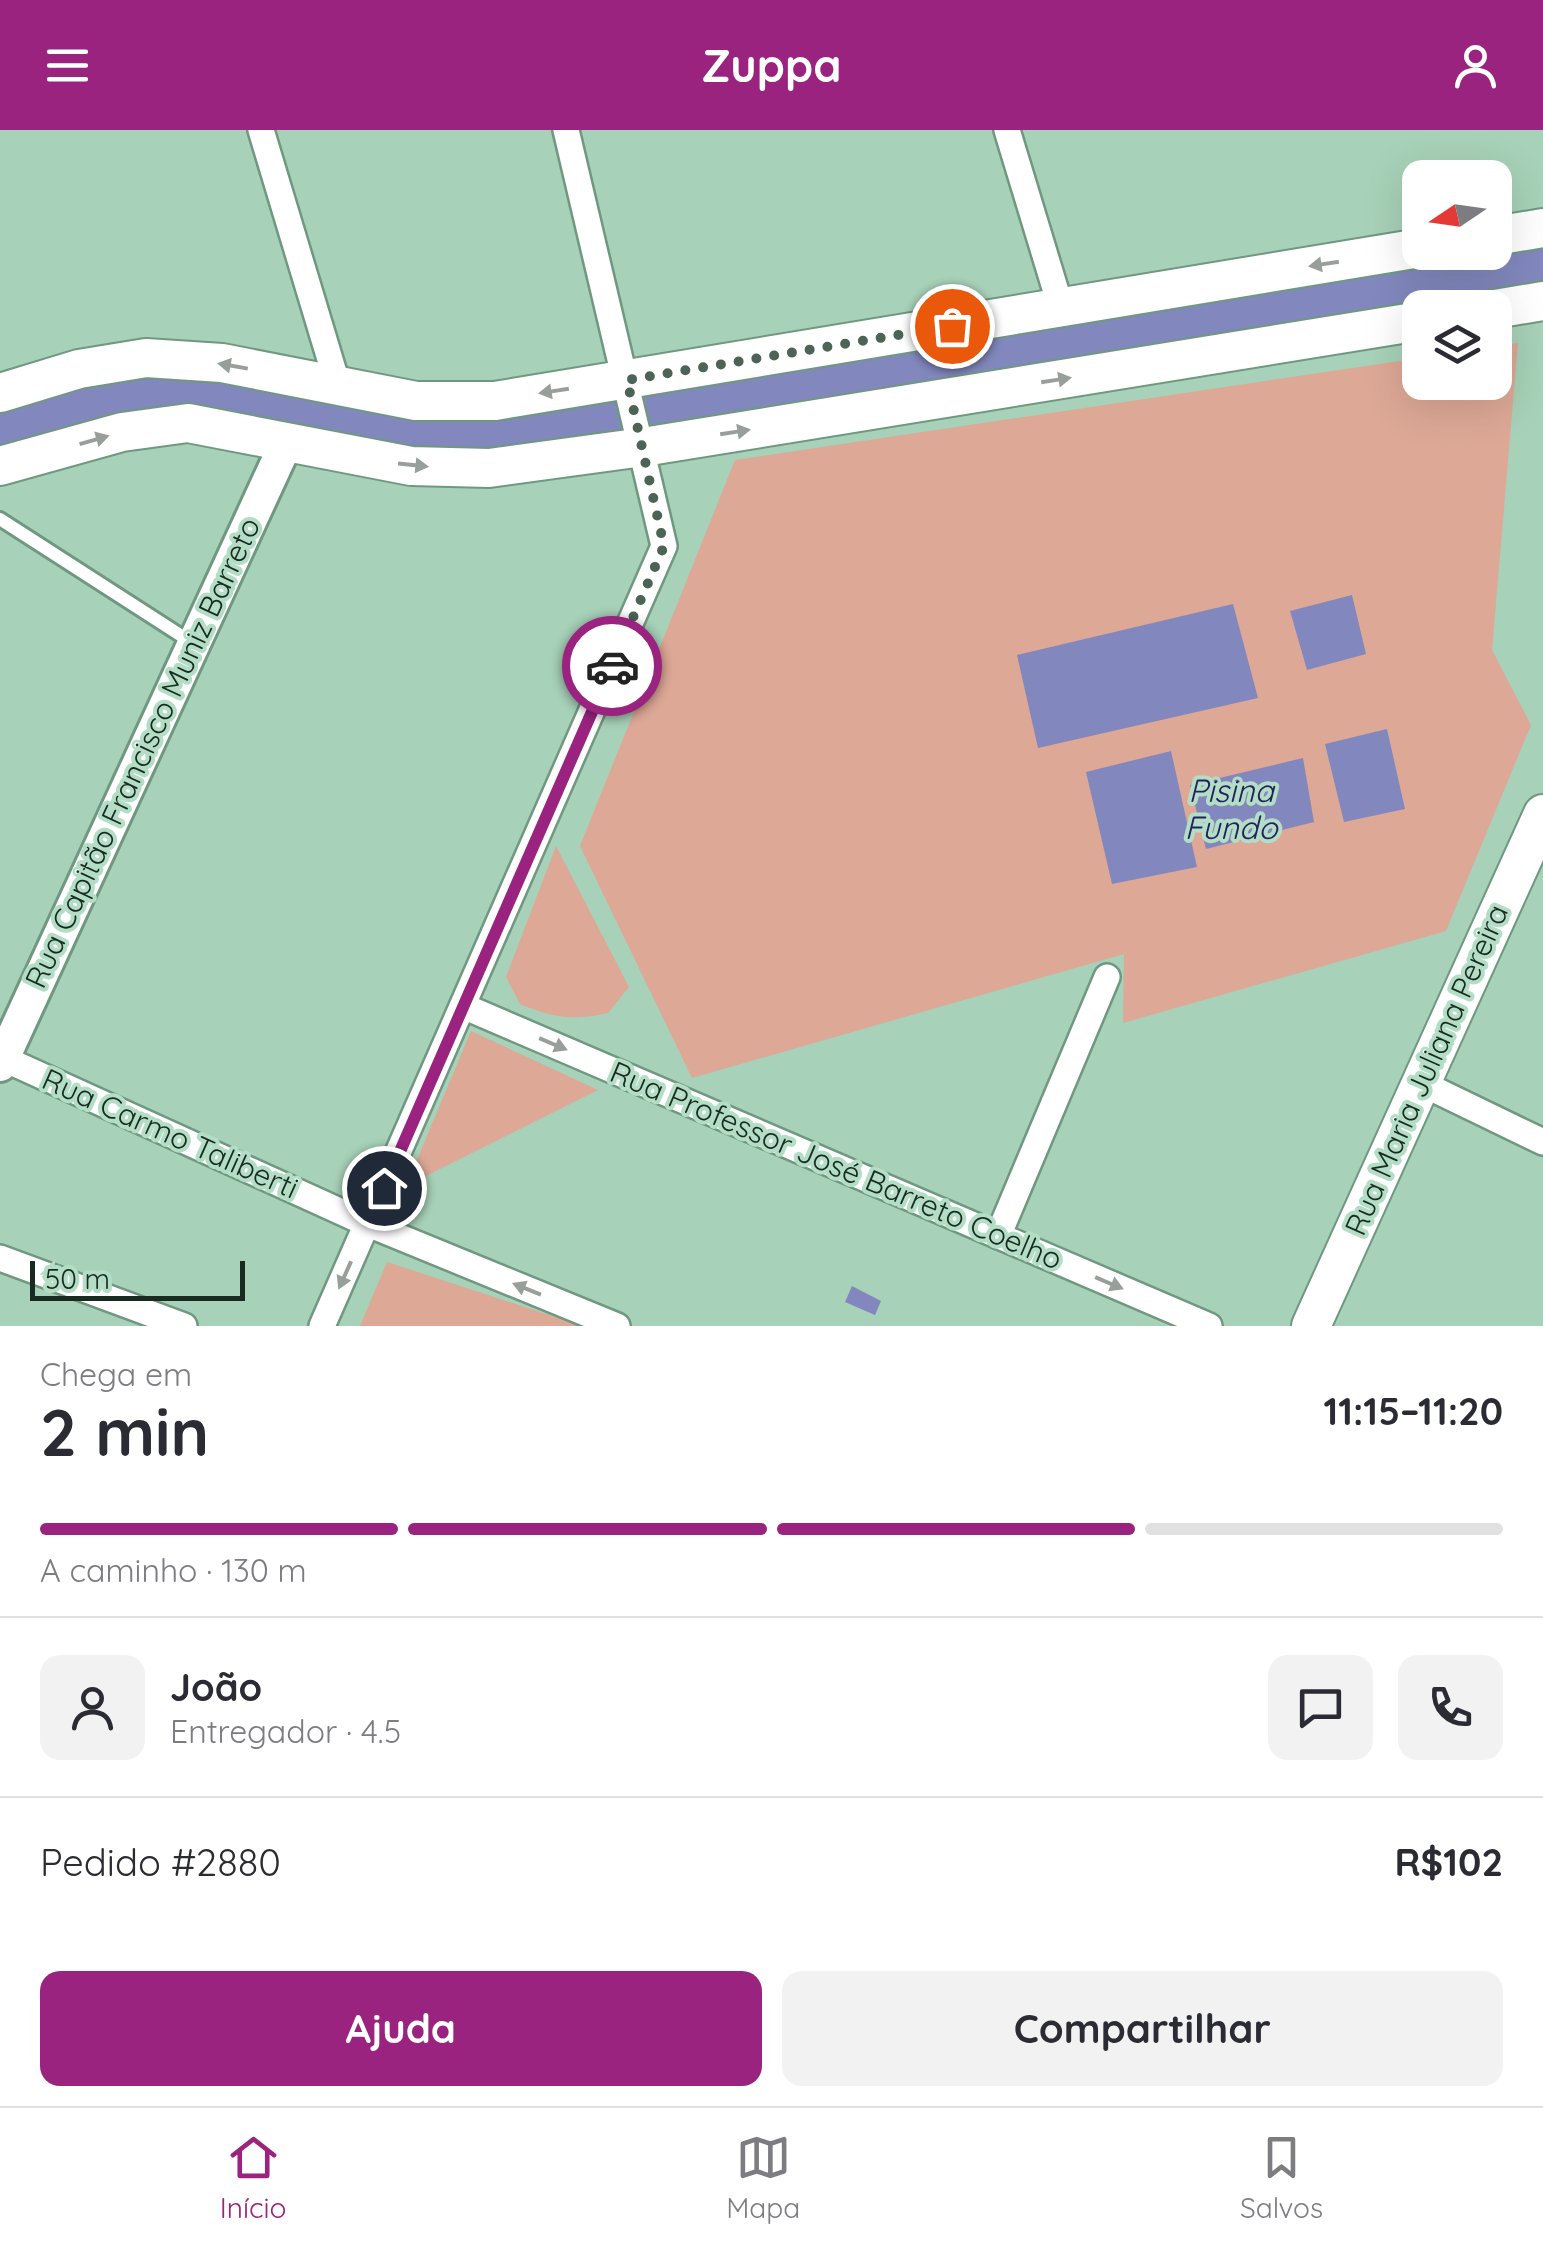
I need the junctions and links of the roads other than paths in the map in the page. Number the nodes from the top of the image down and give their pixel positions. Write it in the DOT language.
graph roads {
  1 [pos="261,130"];
  2 [pos="566,130"];
  3 [pos="1007,130"];
  4 [pos="1543,228"];
  5 [pos="1512,233"];
  6 [pos="1402,251"];
  7 [pos="1543,301"];
  8 [pos="1512,306"];
  9 [pos="1061,308"];
  10 [pos="1402,324"];
  11 [pos="338,386"];
  12 [pos="629,389"];
  13 [pos="0,394"];
  14 [pos="641,437"];
  15 [pos="287,442"];
  16 [pos="0,466"];
  17 [pos="0,519"];
  18 [pos="194,644"];
  19 [pos="1543,814"];
  20 [pos="1107,977"];
  21 [pos="464,1006"];
  22 [pos="1,1060"];
  23 [pos="1421,1083"];
  24 [pos="1543,1142"];
  25 [pos="368,1224"];
  26 [pos="998,1236"];
  27 [pos="0,1258"];
  28 [pos="184,1326"];
  29 [pos="322,1326"];
  30 [pos="618,1326"];
  31 [pos="1209,1326"];
  32 [pos="1310,1326"];
  1 -- 11 [label="street"];
  2 -- 12 [label="street"];
  3 -- 9 [label="street"];
  4 -- 5 [label="main road"];
  6 -- 9 [label="main road, one-way"];
  7 -- 8 [label="main road"];
  9 -- 12 [label="main road"];
  14 -- 10 [label="main road, one-way"];
  12 -- 11 [label="main road, one-way"];
  11 -- 13 [label="main road, one-way"];
  12 -- 14 [label="street"];
  15 -- 14 [label="main road, one-way"];
  14 -- 21 [label="street"];
  16 -- 15 [label="main road, one-way"];
  15 -- 18 [label="street, Rua Capitão Francisco Muniz Barreto"];
  17 -- 18 [label="lane"];
  18 -- 22 [label="street, Rua Capitão Francisco Muniz Barreto"];
  19 -- 23 [label="main road, Rua Maria Juliana Pereira"];
  20 -- 26 [label="street"];
  21 -- 25 [label="street"];
  21 -- 26 [label="street, Rua Professor José Barreto Coelho, one-way"];
  22 -- 25 [label="street, Rua Carmo Taliberti"];
  23 -- 24 [label="street"];
  23 -- 32 [label="main road, Rua Maria Juliana Pereira"];
  25 -- 29 [label="street, one-way"];
  30 -- 25 [label="street, Rua Carmo Taliberti, one-way"];
  26 -- 31 [label="street, Rua Professor José Barreto Coelho, one-way"];
  27 -- 28 [label="street"];
}
